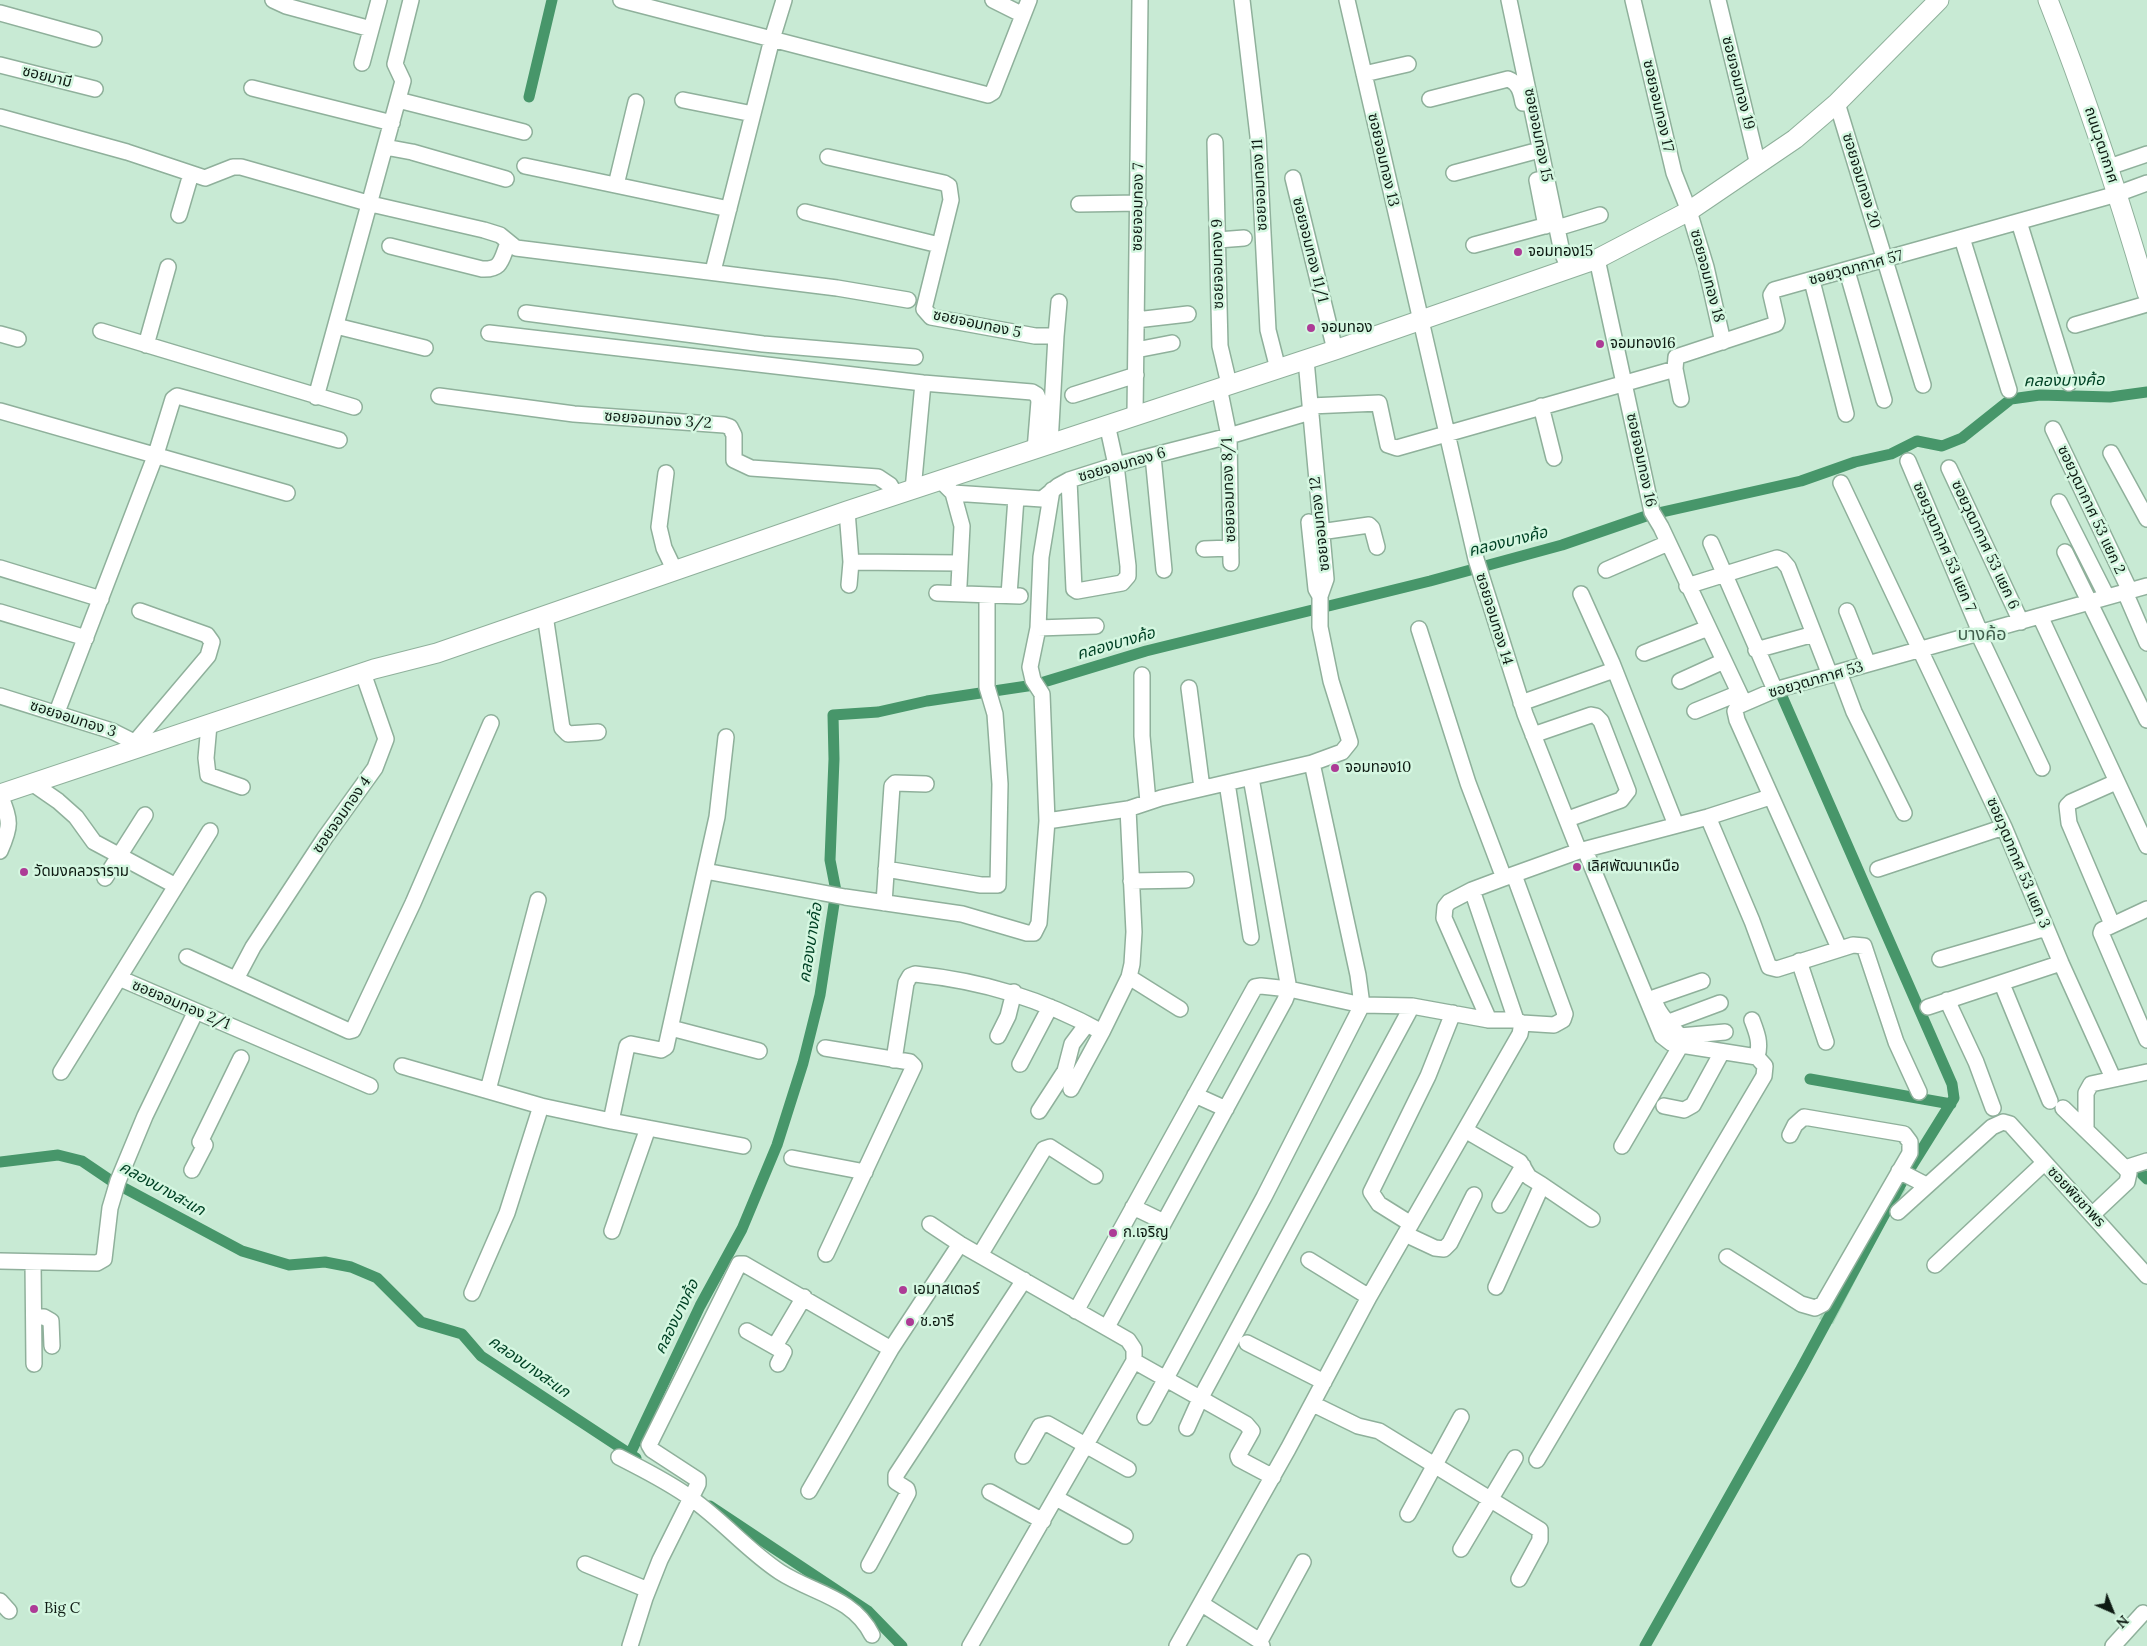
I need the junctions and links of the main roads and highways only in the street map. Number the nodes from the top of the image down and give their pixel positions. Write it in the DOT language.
graph roads {
  1 [pos="1939,0"];
  2 [pos="2048,0"];
  3 [pos="2147,292"];
  4 [pos="0,794"];
  1 -- 4 [label="main road"];
  2 -- 3 [label="main road, ถนนวุฒากาศ"];
}
